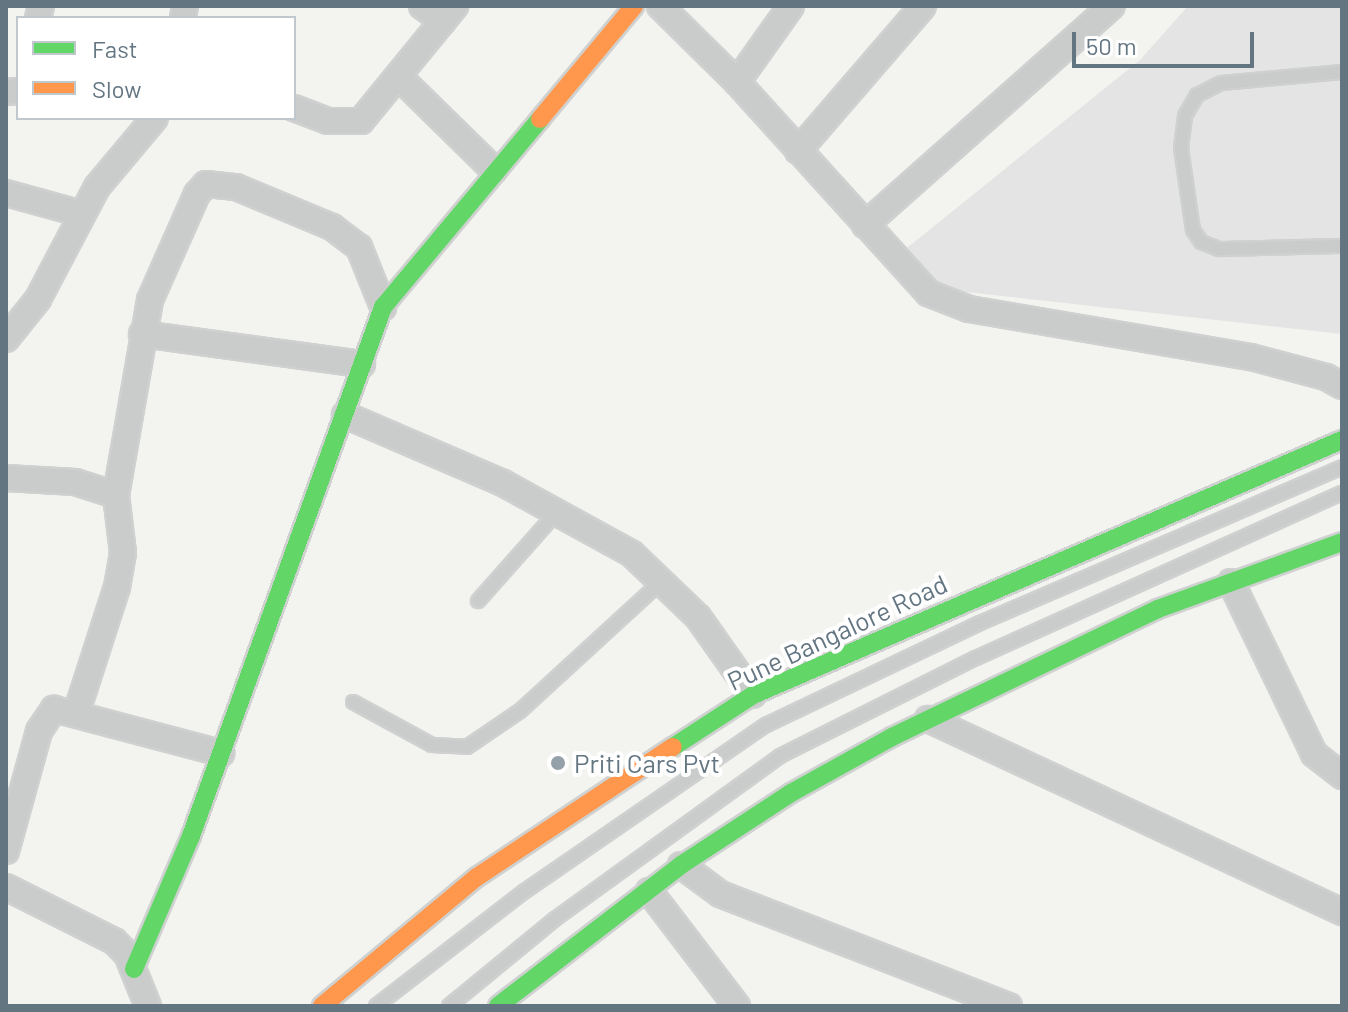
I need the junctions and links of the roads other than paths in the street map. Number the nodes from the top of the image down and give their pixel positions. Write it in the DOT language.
graph roads {
  1 [pos="422,6"];
  2 [pos="634,6"];
  3 [pos="660,6"];
  4 [pos="791,6"];
  5 [pos="923,6"];
  6 [pos="1112,6"];
  7 [pos="449,13"];
  8 [pos="1342,72"];
  9 [pos="399,77"];
  10 [pos="737,82"];
  11 [pos="296,109"];
  12 [pos="153,120"];
  13 [pos="798,151"];
  14 [pos="494,170"];
  15 [pos="6,193"];
  16 [pos="82,214"];
  17 [pos="865,225"];
  18 [pos="1342,246"];
  19 [pos="383,307"];
  20 [pos="142,334"];
  21 [pos="6,339"];
  22 [pos="362,364"];
  23 [pos="1342,386"];
  24 [pos="345,415"];
  25 [pos="1342,440"];
  26 [pos="1342,467"];
  27 [pos="6,478"];
  28 [pos="1342,493"];
  29 [pos="116,495"];
  30 [pos="558,511"];
  31 [pos="1342,542"];
  32 [pos="661,582"];
  33 [pos="1231,582"];
  34 [pos="478,601"];
  35 [pos="753,695"];
  36 [pos="353,702"];
  37 [pos="77,711"];
  38 [pos="928,719"];
  39 [pos="221,753"];
  40 [pos="1342,776"];
  41 [pos="14,789"];
  42 [pos="6,851"];
  43 [pos="681,865"];
  44 [pos="6,887"];
  45 [pos="649,891"];
  46 [pos="1342,912"];
  47 [pos="134,969"];
  48 [pos="148,1006"];
  49 [pos="322,1006"];
  50 [pos="376,1006"];
  51 [pos="449,1006"];
  52 [pos="498,1006"];
  53 [pos="737,1006"];
  54 [pos="1009,1006"];
  1 -- 7 [label="street"];
  2 -- 14 [label="main road"];
  3 -- 10 [label="street"];
  4 -- 10 [label="street"];
  5 -- 13 [label="street"];
  6 -- 17 [label="street"];
  7 -- 9 [label="street"];
  8 -- 18 [label="lane"];
  9 -- 11 [label="street"];
  9 -- 14 [label="street"];
  10 -- 13 [label="street"];
  12 -- 16 [label="street"];
  13 -- 17 [label="street"];
  14 -- 19 [label="main road"];
  15 -- 16 [label="street"];
  16 -- 21 [label="street"];
  17 -- 23 [label="street"];
  19 -- 20 [label="street"];
  19 -- 22 [label="main road"];
  20 -- 22 [label="street"];
  20 -- 29 [label="street"];
  22 -- 24 [label="main road"];
  24 -- 30 [label="street"];
  24 -- 39 [label="main road"];
  25 -- 35 [label="main road, Pune Bangalore Road"];
  26 -- 50 [label="lane"];
  27 -- 29 [label="street"];
  28 -- 51 [label="lane"];
  29 -- 37 [label="street"];
  30 -- 32 [label="street"];
  30 -- 34 [label="lane"];
  31 -- 33 [label="main road"];
  32 -- 35 [label="street"];
  32 -- 36 [label="lane"];
  33 -- 38 [label="main road"];
  33 -- 40 [label="street"];
  35 -- 49 [label="main road, Pune Bangalore Road"];
  37 -- 39 [label="street"];
  37 -- 41 [label="street"];
  38 -- 43 [label="main road"];
  38 -- 46 [label="street"];
  39 -- 47 [label="main road"];
  41 -- 42 [label="street"];
  43 -- 45 [label="main road"];
  43 -- 54 [label="street"];
  44 -- 47 [label="street"];
  45 -- 52 [label="main road"];
  45 -- 53 [label="street"];
  47 -- 48 [label="street"];
}
